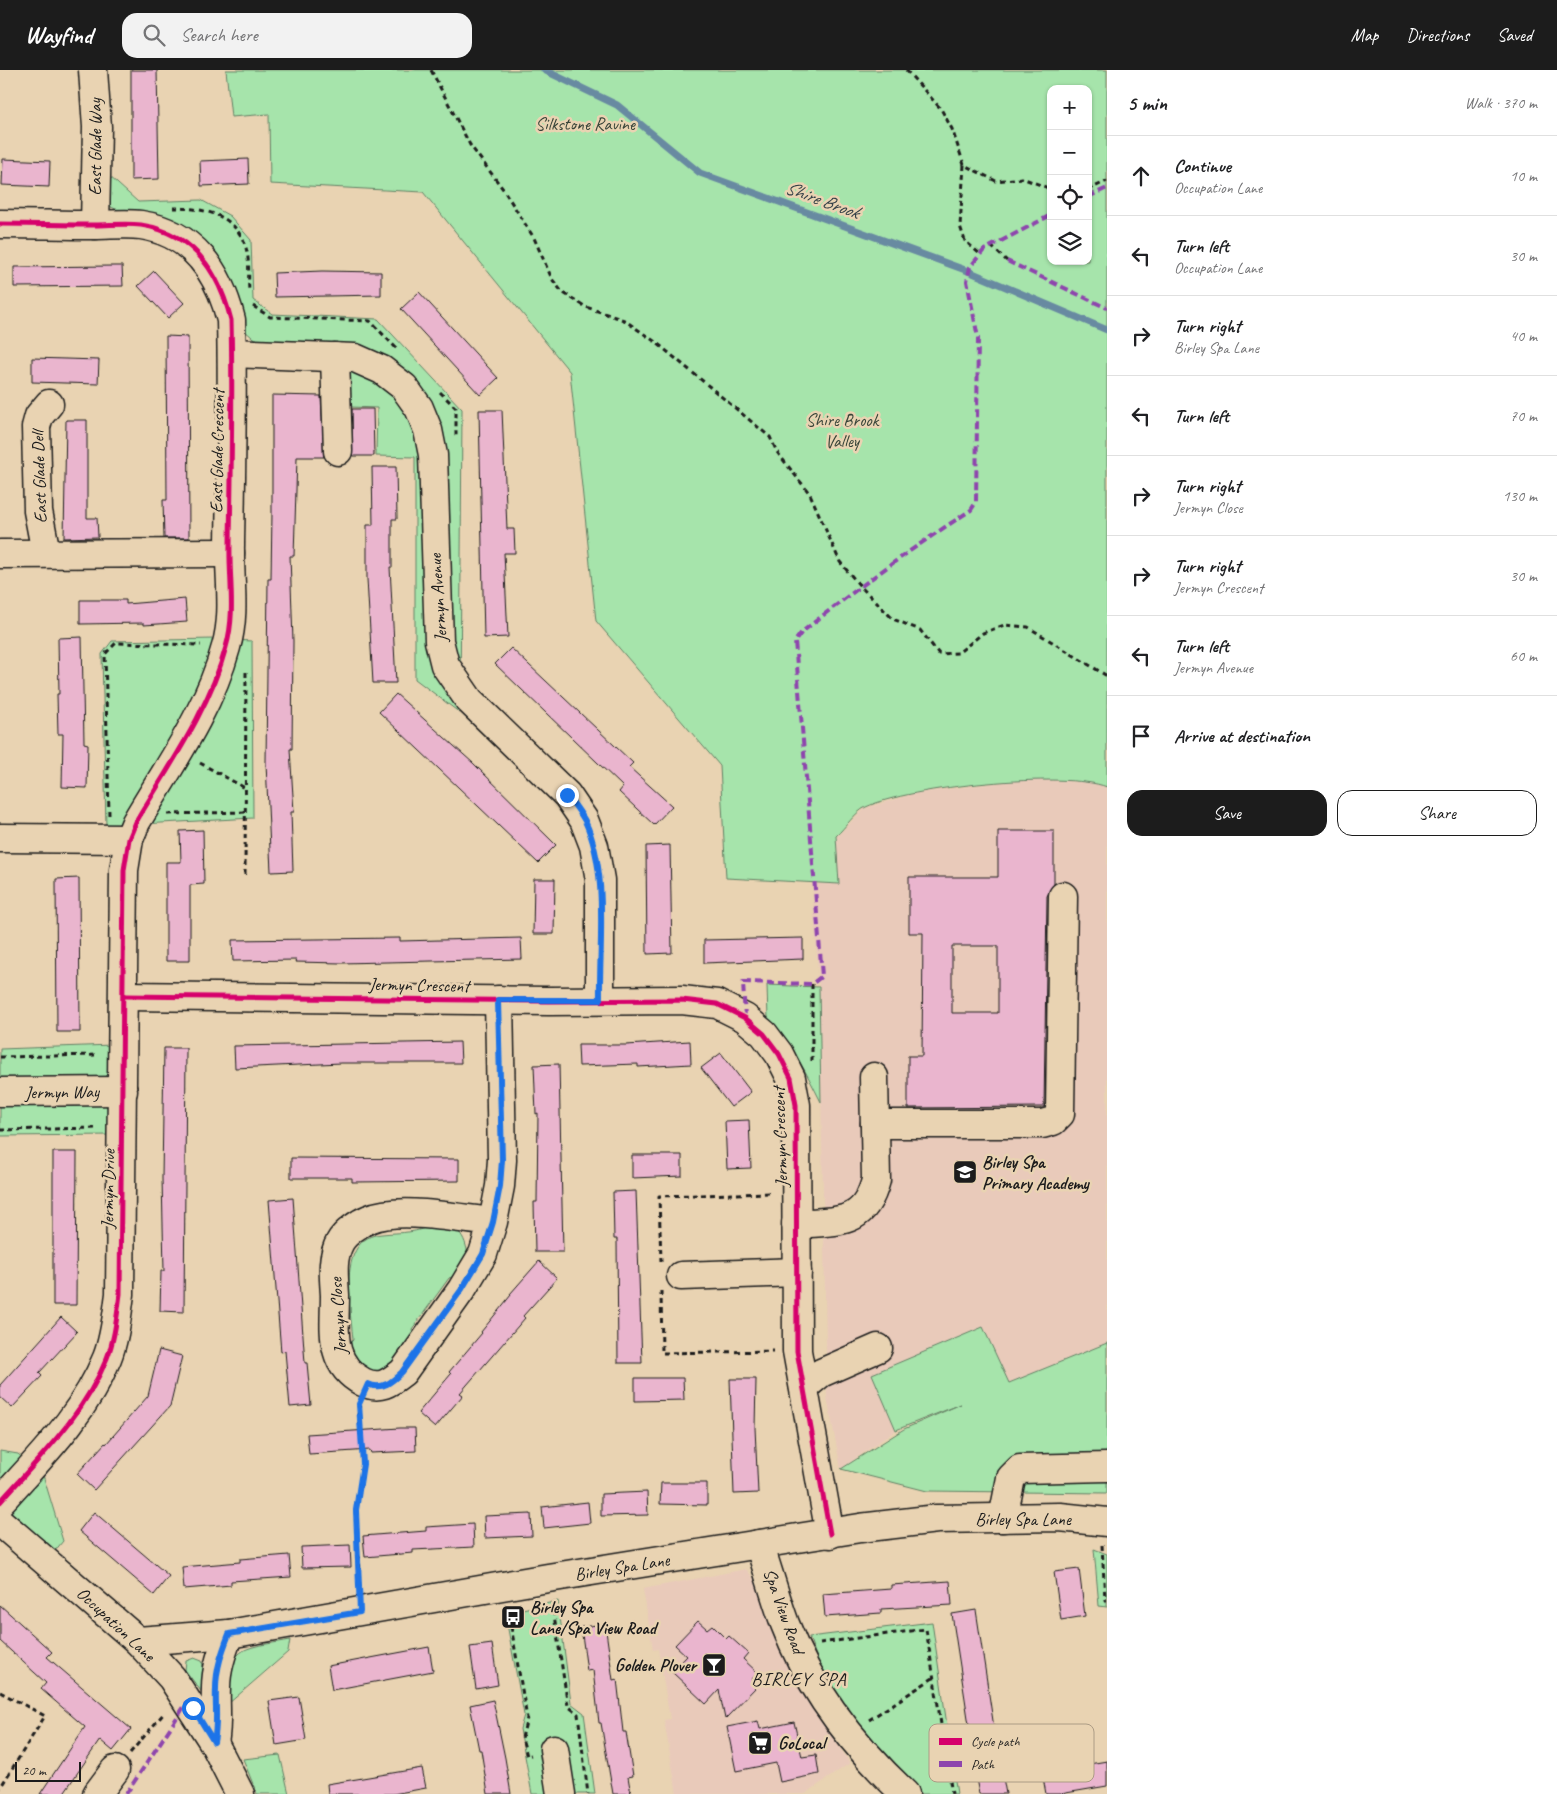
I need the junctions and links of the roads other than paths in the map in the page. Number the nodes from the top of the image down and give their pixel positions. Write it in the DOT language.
graph roads {
  1 [pos="93,70"];
  2 [pos="0,224"];
  3 [pos="95,225"];
  4 [pos="232,353"];
  5 [pos="335,357"];
  6 [pos="50,404"];
  7 [pos="338,451"];
  8 [pos="46,553"];
  9 [pos="230,553"];
  10 [pos="0,554"];
  11 [pos="0,838"];
  12 [pos="119,839"];
  13 [pos="1063,896"];
  14 [pos="124,996"];
  15 [pos="498,1000"];
  16 [pos="600,1000"];
  17 [pos="874,1077"];
  18 [pos="123,1091"];
  19 [pos="0,1092"];
  20 [pos="875,1124"];
  21 [pos="493,1222"];
  22 [pos="796,1224"];
  23 [pos="797,1272"];
  24 [pos="681,1276"];
  25 [pos="878,1348"];
  26 [pos="804,1387"];
  27 [pos="1107,1466"];
  28 [pos="0,1502"];
  29 [pos="1003,1518"];
  30 [pos="0,1522"];
  31 [pos="1103,1531"];
  32 [pos="830,1534"];
  33 [pos="759,1544"];
  34 [pos="229,1634"];
  35 [pos="138,1641"];
  36 [pos="214,1742"];
  37 [pos="554,1749"];
  38 [pos="115,1770"];
  39 [pos="97,1794"];
  40 [pos="240,1794"];
  41 [pos="561,1794"];
  42 [pos="905,1794"];
  1 -- 3 [label="street, East Glade Way"];
  2 -- 3 [label="street, East Glade Crescent"];
  3 -- 4 [label="street, East Glade Crescent"];
  4 -- 5 [label="street, Jermyn Avenue"];
  4 -- 9 [label="street, East Glade Crescent"];
  5 -- 7 [label="street"];
  5 -- 16 [label="street, Jermyn Avenue"];
  6 -- 8 [label="street, East Glade Dell"];
  8 -- 9 [label="street"];
  8 -- 10 [label="street"];
  9 -- 12 [label="street, East Glade Crescent"];
  11 -- 12 [label="street"];
  12 -- 14 [label="street, Jermyn Drive"];
  13 -- 20 [label="street"];
  14 -- 15 [label="street, Jermyn Crescent"];
  14 -- 18 [label="street, Jermyn Drive"];
  15 -- 16 [label="street, Jermyn Crescent"];
  15 -- 21 [label="street"];
  16 -- 22 [label="street, Jermyn Crescent"];
  17 -- 20 [label="street"];
  18 -- 19 [label="street, Jermyn Way"];
  18 -- 28 [label="street, Jermyn Drive"];
  20 -- 22 [label="street"];
  21 -- 21 [label="street, Jermyn Close"];
  22 -- 23 [label="street, Jermyn Crescent"];
  23 -- 24 [label="street"];
  23 -- 26 [label="street, Jermyn Crescent"];
  25 -- 26 [label="street"];
  26 -- 32 [label="street, Jermyn Crescent"];
  27 -- 29 [label="street"];
  29 -- 31 [label="street, Birley Spa Lane"];
  29 -- 32 [label="street, Birley Spa Lane"];
  30 -- 35 [label="street, Occupation Lane"];
  32 -- 33 [label="street, Birley Spa Lane"];
  33 -- 34 [label="street, Birley Spa Lane"];
  33 -- 42 [label="street, Spa View Road"];
  34 -- 35 [label="street, Birley Spa Lane"];
  34 -- 36 [label="street"];
  35 -- 36 [label="street, Occupation Lane"];
  36 -- 40 [label="street, Occupation Lane"];
  37 -- 41 [label="street"];
  38 -- 39 [label="street"];
}
